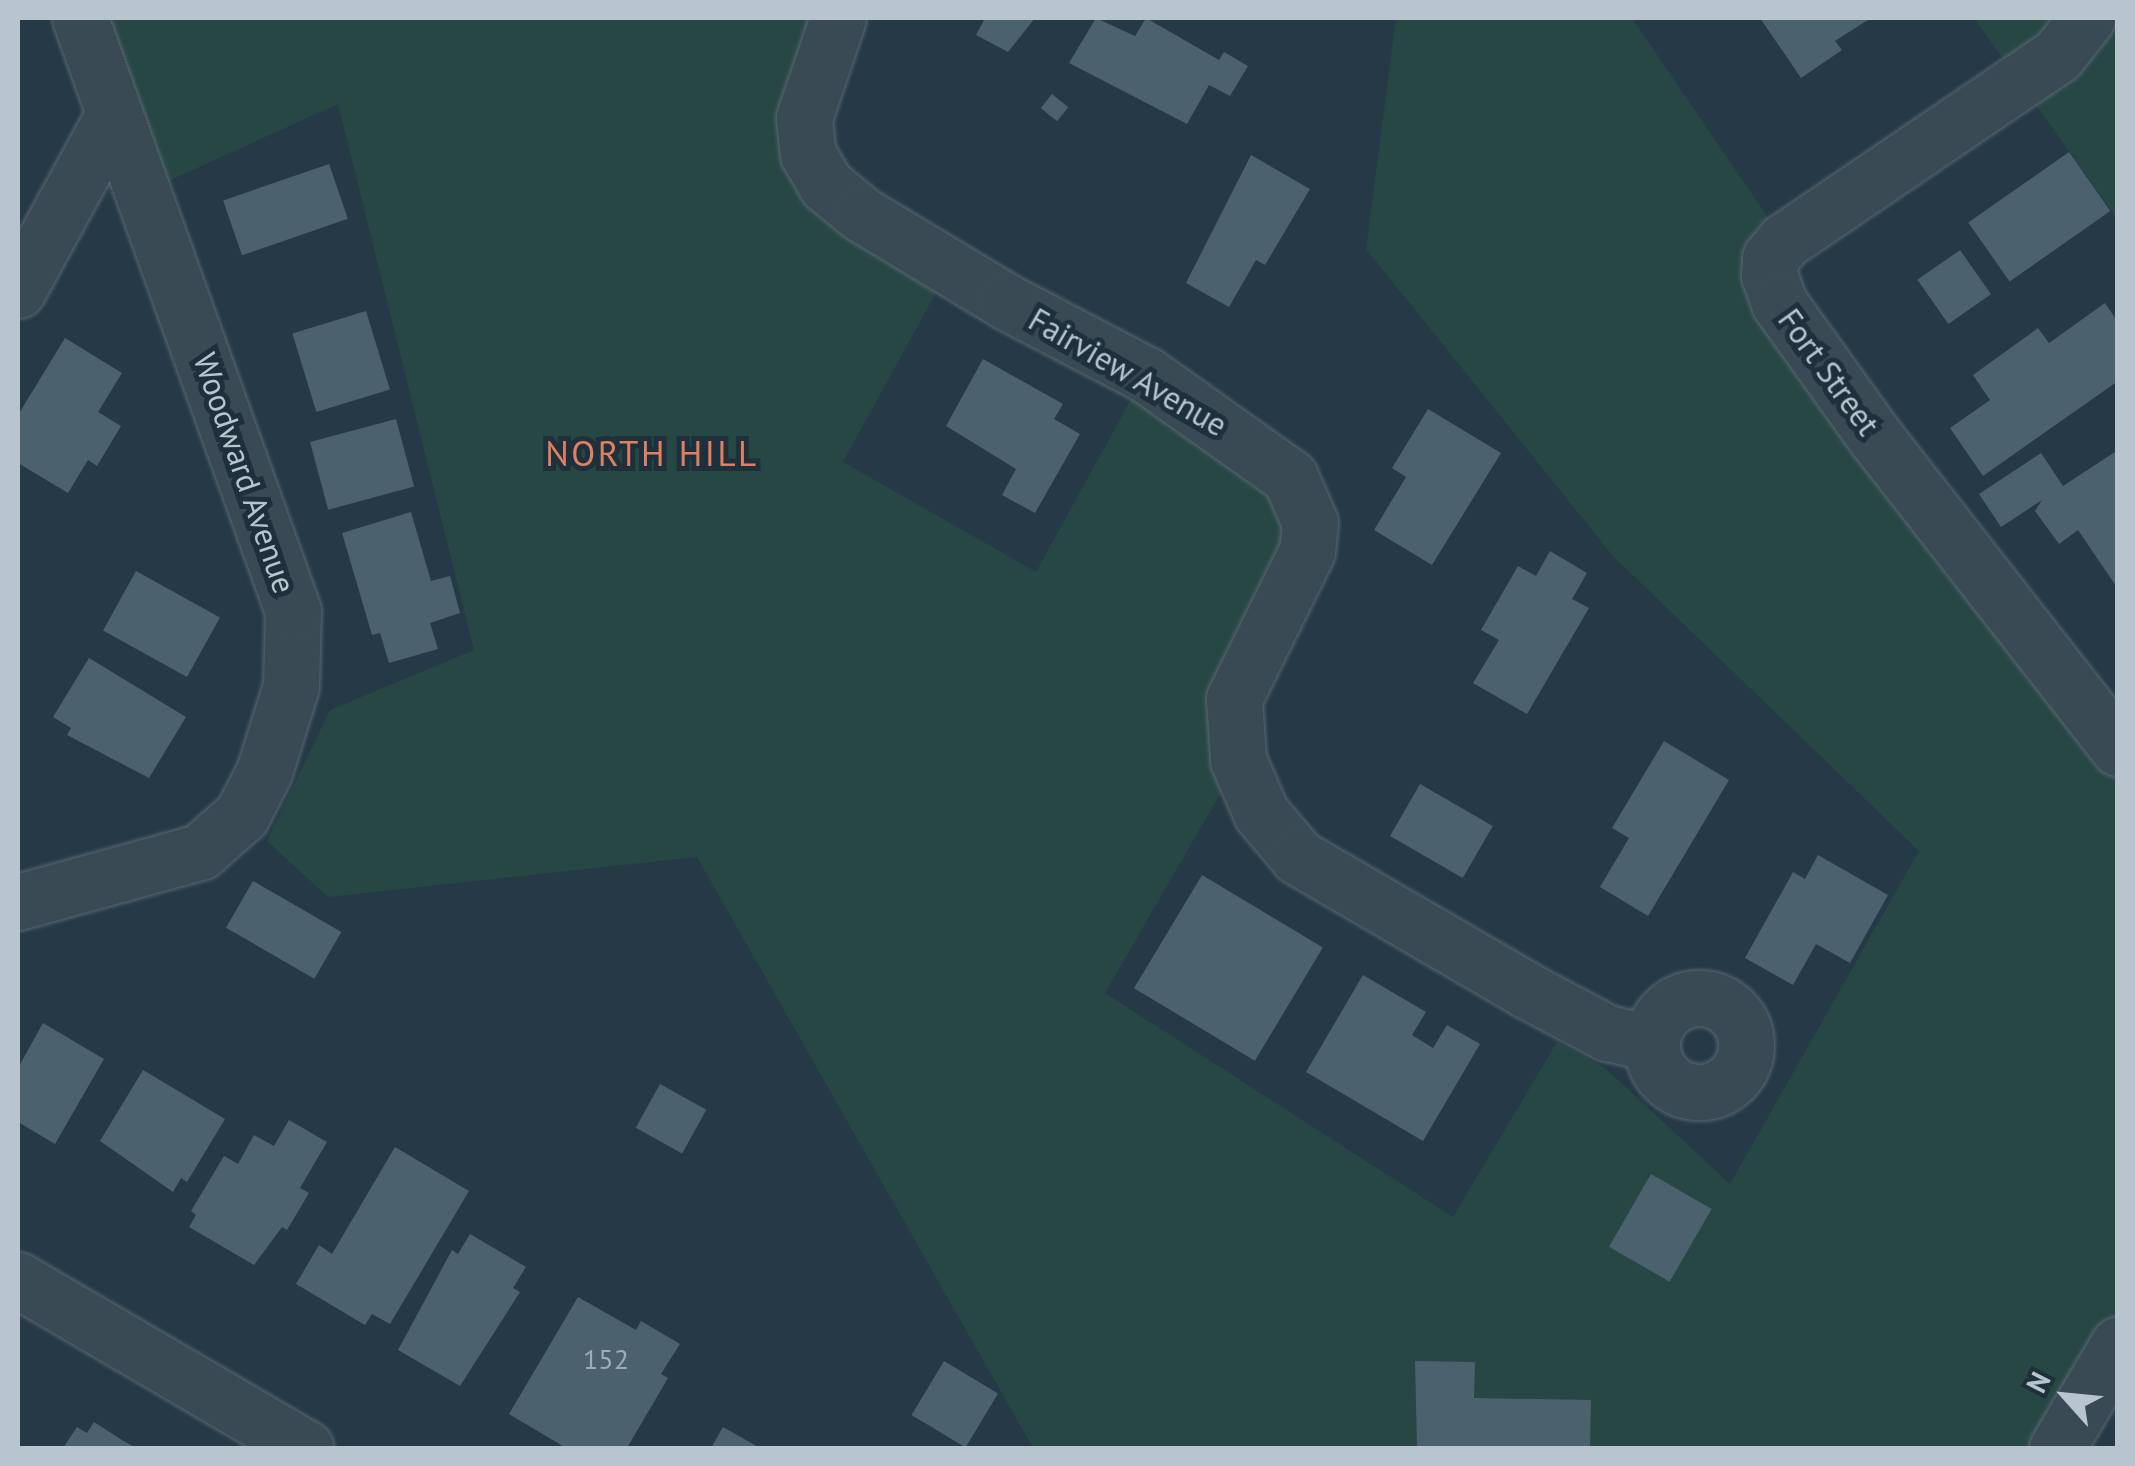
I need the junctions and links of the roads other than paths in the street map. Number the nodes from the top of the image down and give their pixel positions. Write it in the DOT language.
graph roads {
  1 [pos="80,18"];
  2 [pos="838,18"];
  3 [pos="2087,18"];
  4 [pos="114,114"];
  5 [pos="18,290"];
  6 [pos="2118,748"];
  7 [pos="18,902"];
  8 [pos="1652,1043"];
  9 [pos="18,1280"];
  10 [pos="2118,1345"];
  11 [pos="306,1448"];
  12 [pos="2056,1448"];
  1 -- 4 [label="street, Woodward Avenue"];
  2 -- 8 [label="street, Fairview Avenue"];
  3 -- 6 [label="street, Fort Street"];
  4 -- 5 [label="street"];
  4 -- 7 [label="street, Woodward Avenue"];
  9 -- 11 [label="street"];
  10 -- 12 [label="street"];
}
